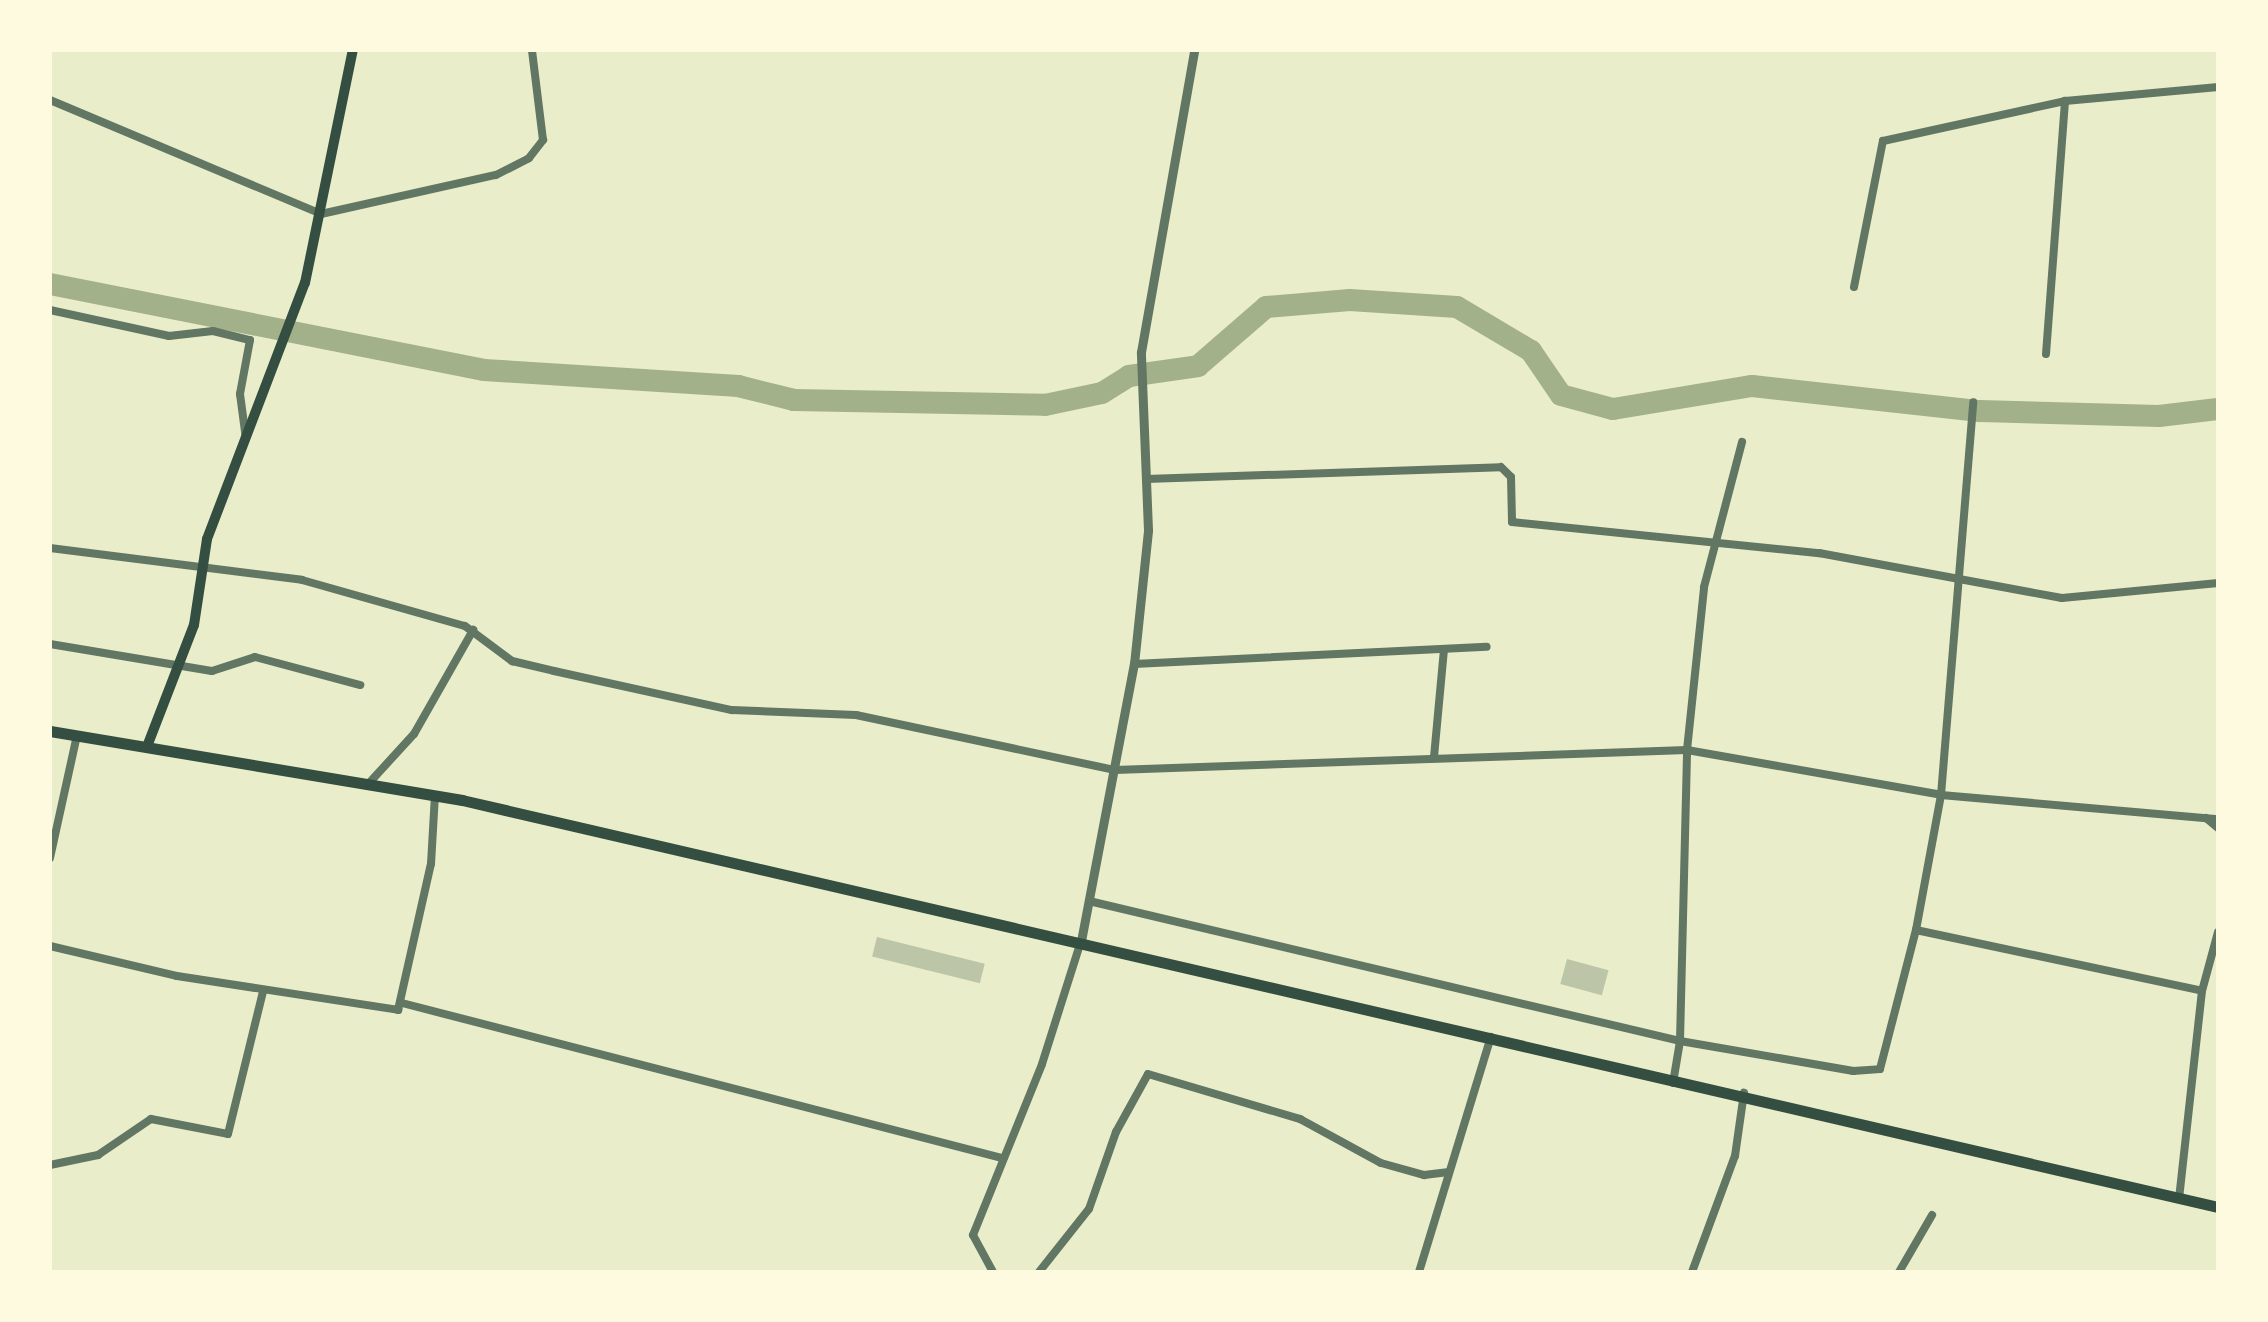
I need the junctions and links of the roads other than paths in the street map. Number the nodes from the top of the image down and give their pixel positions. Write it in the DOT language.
graph roads {
  1 [pos="353,50"];
  2 [pos="532,50"];
  3 [pos="1194,50"];
  4 [pos="2218,88"];
  5 [pos="50,100"];
  6 [pos="2065,102"];
  7 [pos="322,214"];
  8 [pos="1854,287"];
  9 [pos="50,310"];
  10 [pos="2046,354"];
  11 [pos="1972,402"];
  12 [pos="246,438"];
  13 [pos="1742,442"];
  14 [pos="1146,479"];
  15 [pos="1716,540"];
  16 [pos="50,548"];
  17 [pos="200,564"];
  18 [pos="1960,580"];
  19 [pos="2218,583"];
  20 [pos="473,630"];
  21 [pos="50,644"];
  22 [pos="1487,647"];
  23 [pos="1444,649"];
  24 [pos="182,661"];
  25 [pos="1134,664"];
  26 [pos="360,685"];
  27 [pos="50,730"];
  28 [pos="77,734"];
  29 [pos="148,744"];
  30 [pos="1687,750"];
  31 [pos="1434,757"];
  32 [pos="1115,770"];
  33 [pos="370,782"];
  34 [pos="435,795"];
  35 [pos="1942,795"];
  36 [pos="2206,818"];
  37 [pos="2218,819"];
  38 [pos="2218,828"];
  39 [pos="50,858"];
  40 [pos="1090,901"];
  41 [pos="1916,930"];
  42 [pos="2218,932"];
  43 [pos="1080,941"];
  44 [pos="50,946"];
  45 [pos="262,991"];
  46 [pos="2202,991"];
  47 [pos="402,1003"];
  48 [pos="1491,1037"];
  49 [pos="1680,1041"];
  50 [pos="1673,1083"];
  51 [pos="1744,1093"];
  52 [pos="1002,1158"];
  53 [pos="50,1165"];
  54 [pos="1450,1172"];
  55 [pos="2179,1198"];
  56 [pos="2218,1208"];
  57 [pos="1932,1215"];
  58 [pos="993,1272"];
  59 [pos="1039,1272"];
  60 [pos="1419,1272"];
  61 [pos="1692,1272"];
  62 [pos="1899,1272"];
  1 -- 7 [label="main road"];
  2 -- 7 [label="street"];
  3 -- 14 [label="street"];
  4 -- 6 [label="street"];
  5 -- 7 [label="street"];
  6 -- 8 [label="street"];
  6 -- 10 [label="street"];
  7 -- 12 [label="main road"];
  9 -- 12 [label="street"];
  11 -- 18 [label="street"];
  12 -- 17 [label="main road"];
  13 -- 15 [label="street"];
  14 -- 15 [label="street"];
  14 -- 25 [label="street"];
  15 -- 18 [label="street"];
  15 -- 30 [label="street"];
  16 -- 17 [label="street"];
  17 -- 20 [label="street"];
  17 -- 24 [label="main road"];
  18 -- 19 [label="street"];
  18 -- 35 [label="street"];
  20 -- 32 [label="street"];
  20 -- 33 [label="street"];
  21 -- 24 [label="street"];
  22 -- 23 [label="street"];
  23 -- 25 [label="street"];
  23 -- 31 [label="street"];
  24 -- 26 [label="street"];
  24 -- 29 [label="main road"];
  25 -- 32 [label="street"];
  27 -- 28 [label="main road"];
  28 -- 29 [label="main road"];
  28 -- 39 [label="street"];
  29 -- 33 [label="main road"];
  30 -- 31 [label="street"];
  30 -- 35 [label="street"];
  30 -- 49 [label="street"];
  31 -- 32 [label="street"];
  32 -- 40 [label="street"];
  33 -- 34 [label="main road"];
  34 -- 43 [label="main road"];
  34 -- 47 [label="street"];
  35 -- 36 [label="street"];
  35 -- 41 [label="street"];
  36 -- 37 [label="street"];
  36 -- 38 [label="street"];
  40 -- 43 [label="street"];
  40 -- 49 [label="street"];
  41 -- 46 [label="street"];
  41 -- 49 [label="street"];
  42 -- 46 [label="street"];
  43 -- 48 [label="main road"];
  43 -- 52 [label="street"];
  44 -- 45 [label="street"];
  45 -- 47 [label="street"];
  45 -- 53 [label="street"];
  46 -- 55 [label="street"];
  47 -- 52 [label="street"];
  48 -- 50 [label="main road"];
  48 -- 54 [label="street"];
  49 -- 50 [label="street"];
  50 -- 51 [label="main road"];
  51 -- 55 [label="main road"];
  51 -- 61 [label="street"];
  52 -- 58 [label="street"];
  54 -- 59 [label="street"];
  54 -- 60 [label="street"];
  55 -- 56 [label="main road"];
  57 -- 62 [label="street"];
}
